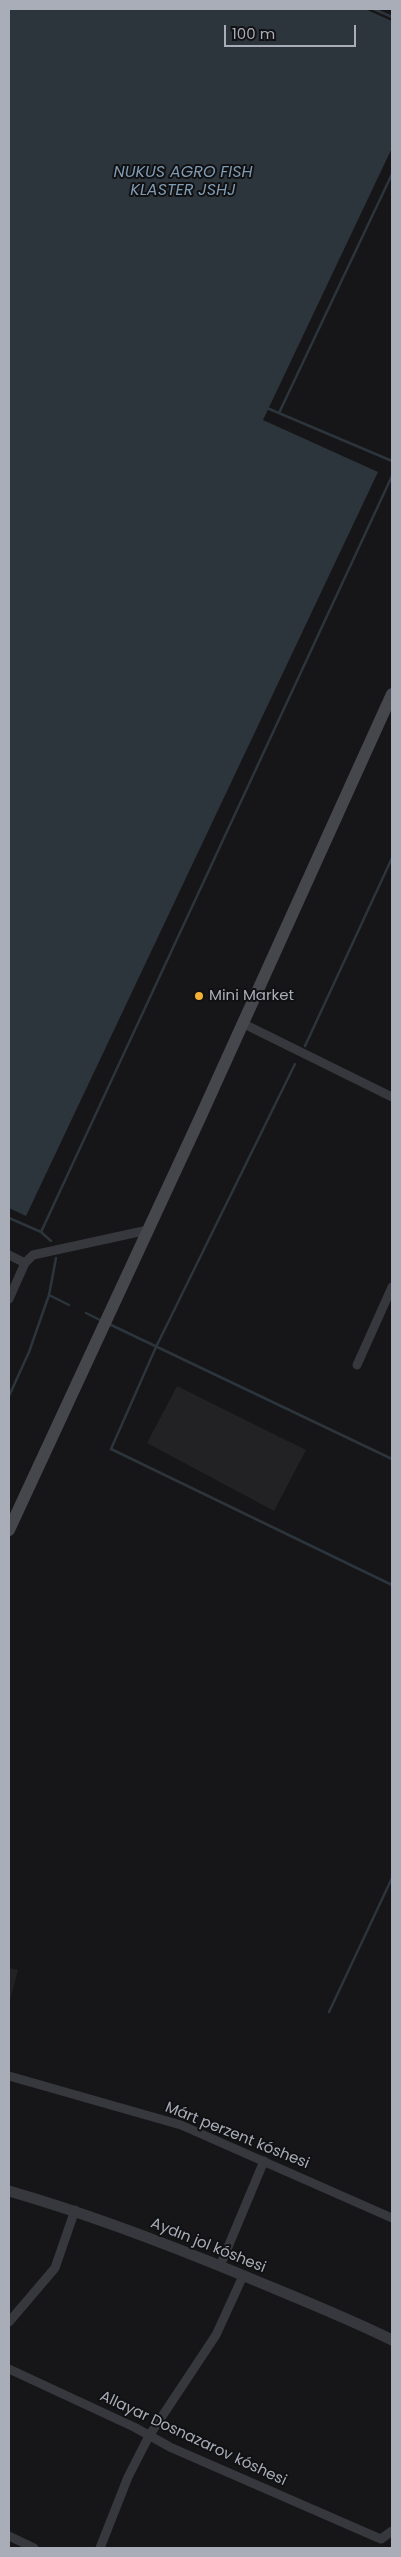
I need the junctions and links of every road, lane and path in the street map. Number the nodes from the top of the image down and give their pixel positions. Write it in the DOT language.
graph roads {
  1 [pos="392,694"];
  2 [pos="242,1023"];
  3 [pos="392,1097"];
  4 [pos="148,1230"];
  5 [pos="9,1255"];
  6 [pos="25,1263"];
  7 [pos="392,1286"];
  8 [pos="9,1299"];
  9 [pos="357,1365"];
  10 [pos="9,1530"];
  11 [pos="9,2076"];
  12 [pos="264,2161"];
  13 [pos="9,2191"];
  14 [pos="76,2210"];
  15 [pos="392,2218"];
  16 [pos="220,2266"];
  17 [pos="243,2276"];
  18 [pos="9,2322"];
  19 [pos="392,2340"];
  20 [pos="9,2369"];
  21 [pos="148,2436"];
  22 [pos="392,2530"];
  23 [pos="9,2536"];
  24 [pos="34,2548"];
  25 [pos="100,2548"];
  1 -- 2 [label="main road"];
  2 -- 3 [label="street"];
  2 -- 4 [label="main road"];
  4 -- 6 [label="street"];
  4 -- 10 [label="main road"];
  5 -- 6 [label="street"];
  6 -- 8 [label="street"];
  7 -- 9 [label="street"];
  11 -- 12 [label="street, Márt perzent kóshesi"];
  12 -- 15 [label="street, Márt perzent kóshesi"];
  12 -- 16 [label="street"];
  13 -- 14 [label="street, Aydın jol kóshesi"];
  14 -- 16 [label="street, Aydın jol kóshesi"];
  14 -- 18 [label="street"];
  16 -- 17 [label="street, Aydın jol kóshesi"];
  17 -- 19 [label="street, Aydın jol kóshesi"];
  17 -- 21 [label="street"];
  20 -- 21 [label="street, Allayar Dosnazarov kóshesi"];
  21 -- 22 [label="street, Allayar Dosnazarov kóshesi"];
  21 -- 25 [label="street"];
  23 -- 24 [label="street"];
}
